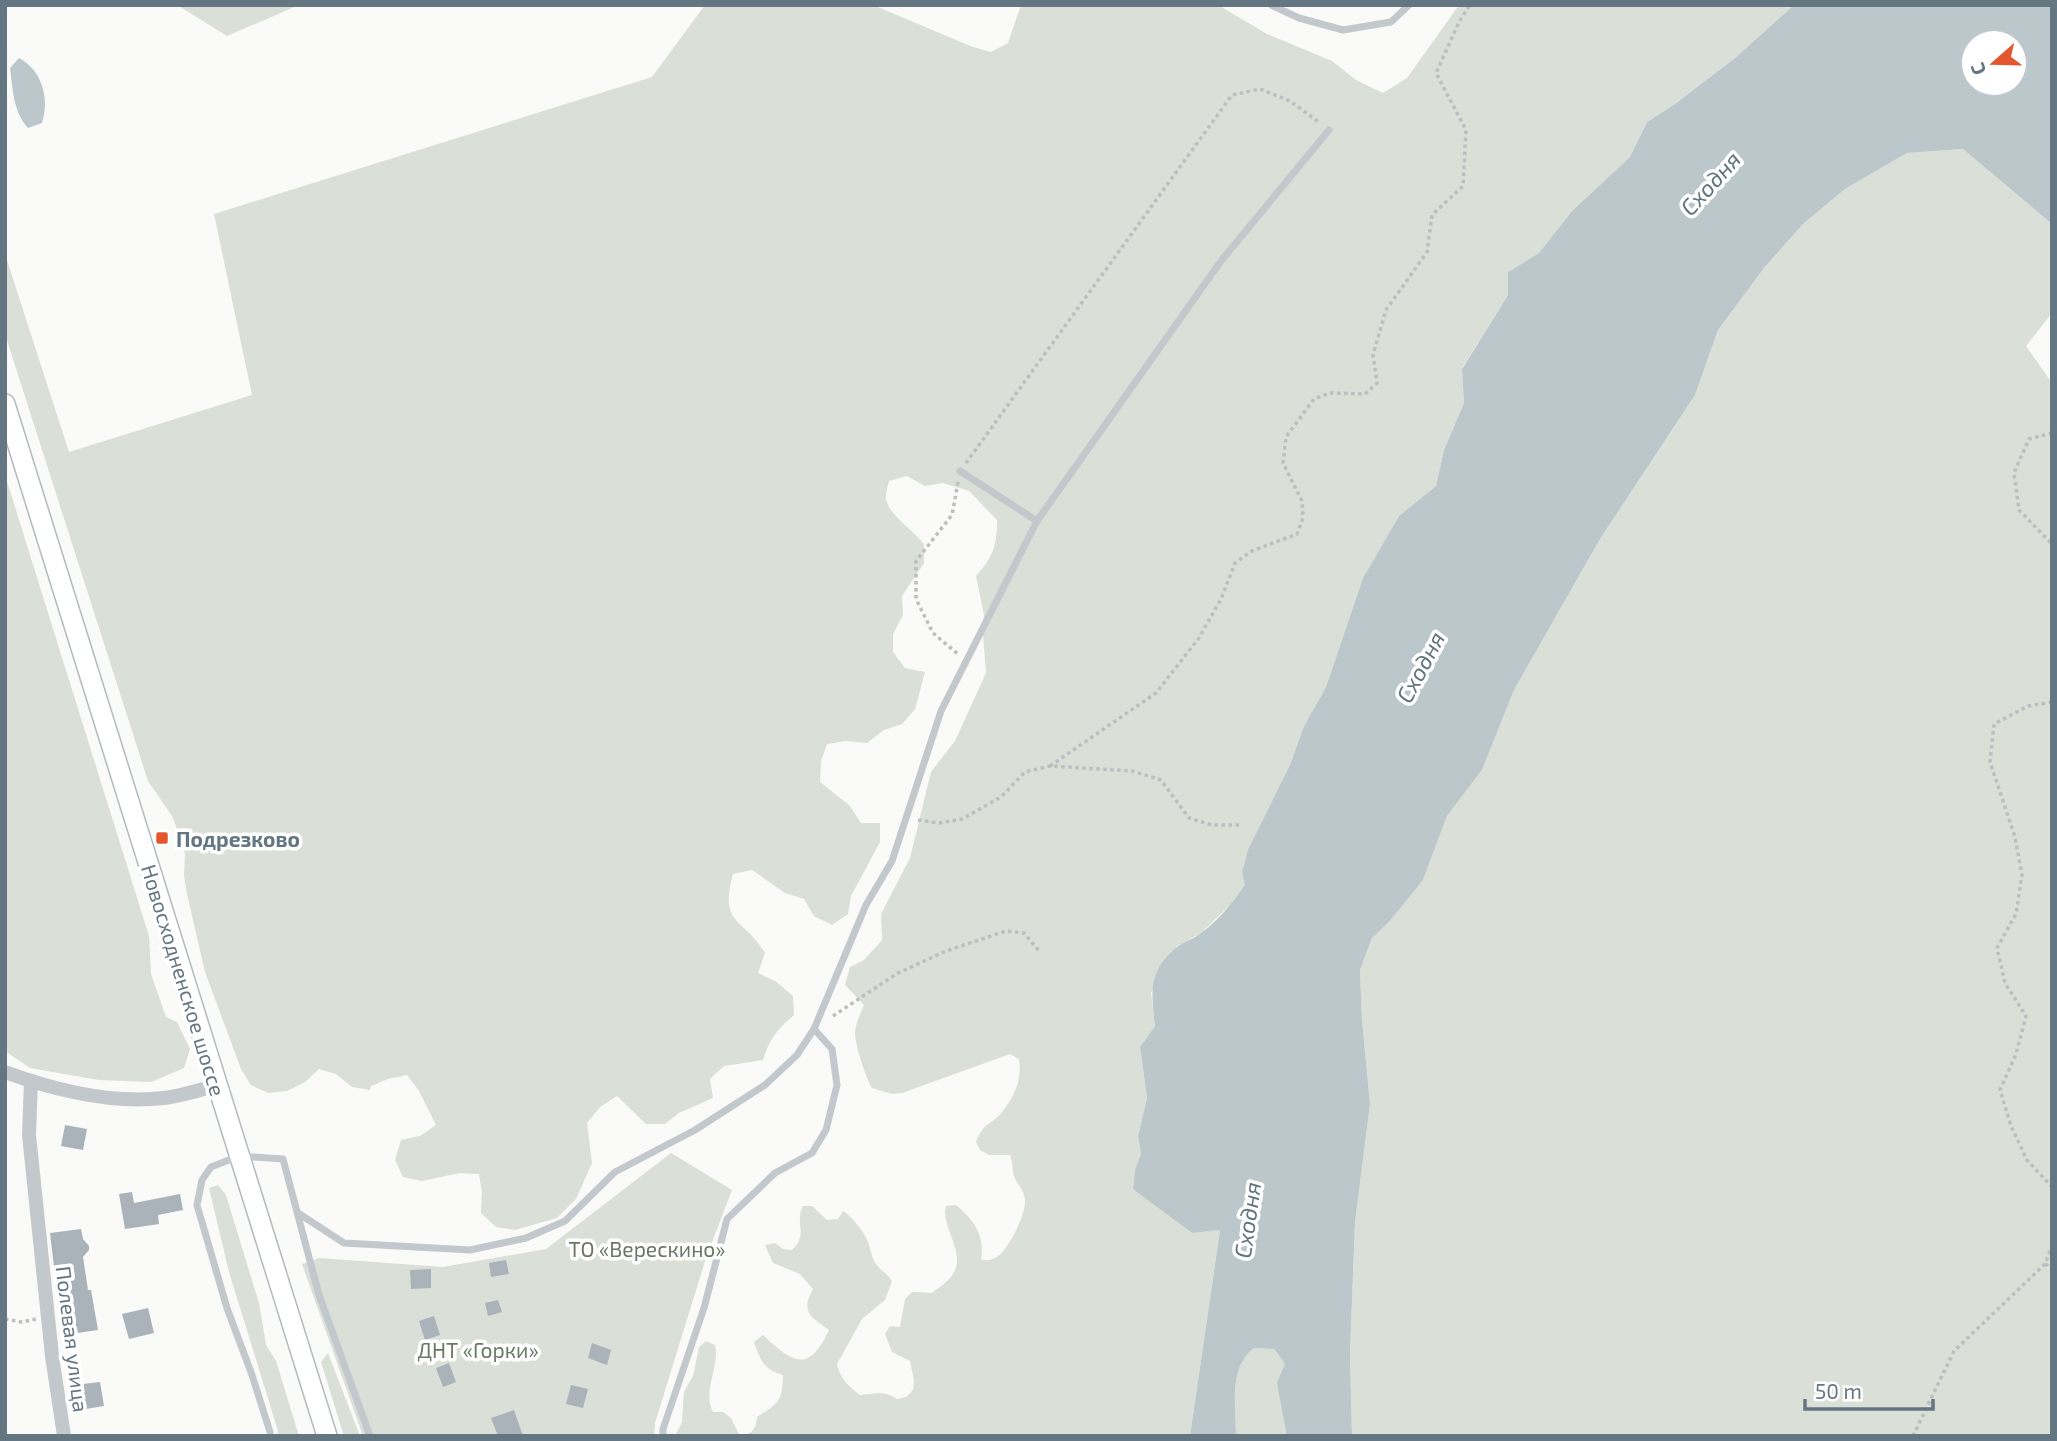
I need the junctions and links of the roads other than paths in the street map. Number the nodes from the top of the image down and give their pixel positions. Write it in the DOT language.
graph roads {
  1 [pos="1271,5"];
  2 [pos="1409,5"];
  3 [pos="1329,130"];
  4 [pos="5,404"];
  5 [pos="960,471"];
  6 [pos="1037,521"];
  7 [pos="814,1029"];
  8 [pos="5,1072"];
  9 [pos="31,1081"];
  10 [pos="217,1085"];
  11 [pos="239,1156"];
  12 [pos="298,1213"];
  13 [pos="270,1432"];
  14 [pos="64,1436"];
  15 [pos="327,1436"];
  16 [pos="370,1436"];
  17 [pos="663,1436"];
  1 -- 2 [label="lane"];
  3 -- 6 [label="lane"];
  4 -- 10 [label="main road, Новосходненское шоссе"];
  5 -- 6 [label="lane"];
  6 -- 7 [label="lane"];
  7 -- 12 [label="lane"];
  7 -- 17 [label="lane"];
  8 -- 9 [label="street"];
  9 -- 10 [label="street"];
  9 -- 14 [label="street, Полевая улица"];
  10 -- 11 [label="main road, Новосходненское шоссе"];
  11 -- 12 [label="lane"];
  11 -- 13 [label="lane"];
  11 -- 15 [label="main road, Новосходненское шоссе"];
  12 -- 16 [label="lane"];
}
